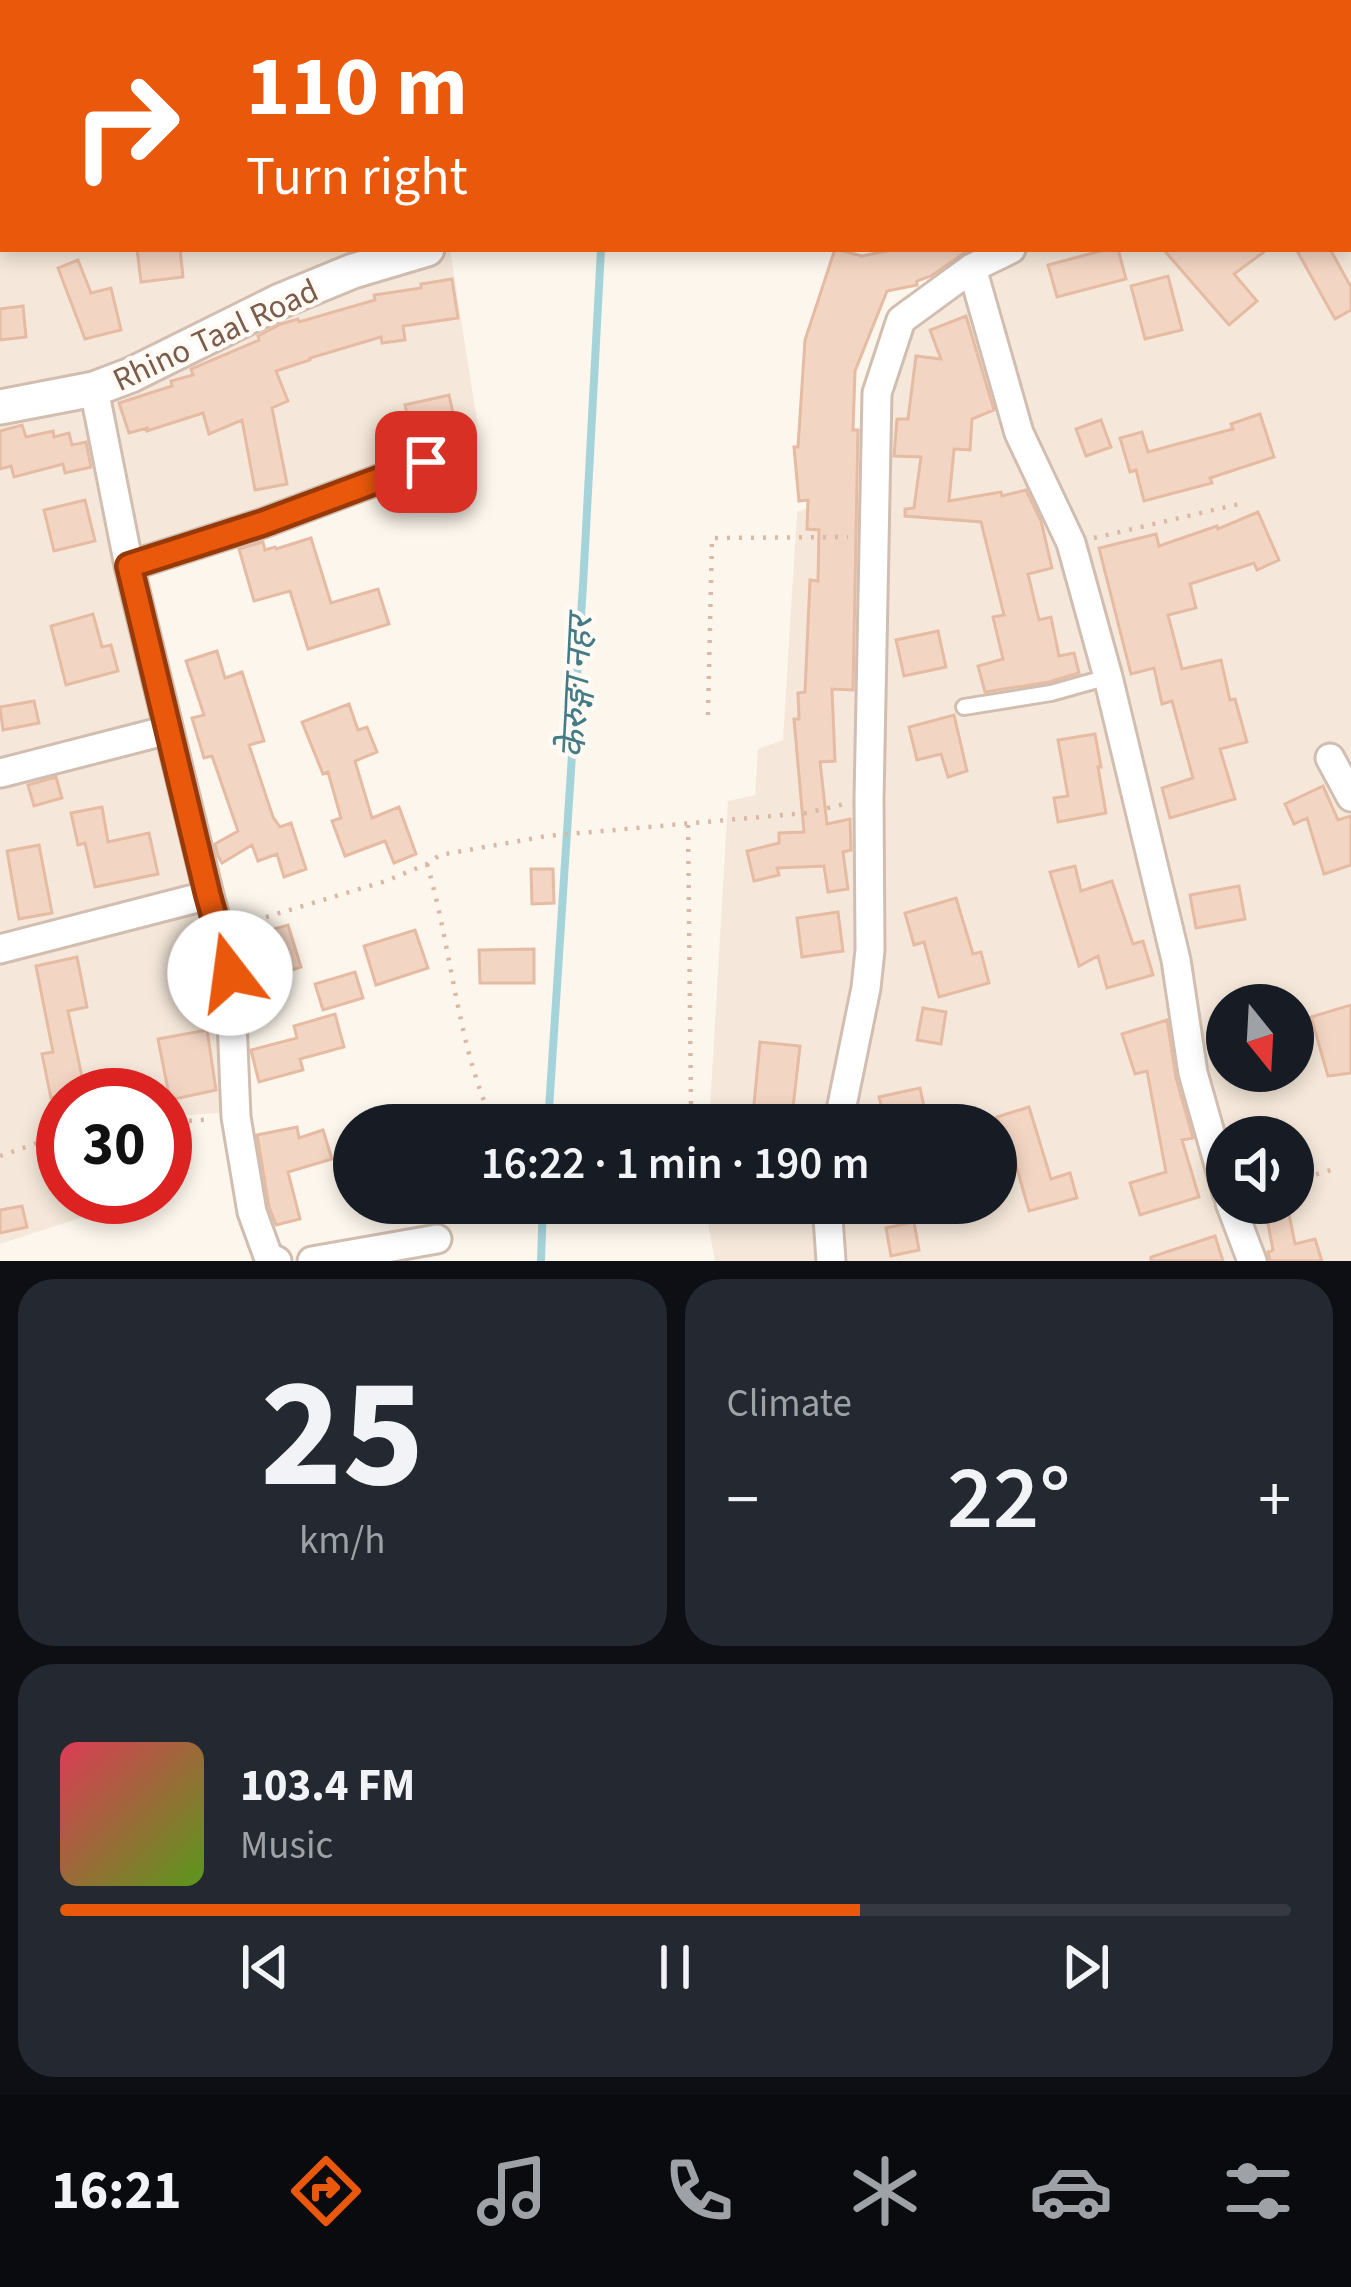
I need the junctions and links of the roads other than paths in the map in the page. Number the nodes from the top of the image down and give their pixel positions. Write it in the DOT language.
graph roads {
  1 [pos="417,252"];
  2 [pos="1005,252"];
  3 [pos="972,268"];
  4 [pos="94,389"];
  5 [pos="0,407"];
  6 [pos="426,462"];
  7 [pos="129,566"];
  8 [pos="1108,677"];
  9 [pos="964,707"];
  10 [pos="168,730"];
  11 [pos="1330,758"];
  12 [pos="1,773"];
  13 [pos="1351,797"];
  14 [pos="208,895"];
  15 [pos="0,949"];
  16 [pos="842,1104"];
  17 [pos="1206,1119"];
  18 [pos="828,1224"];
  19 [pos="1238,1224"];
  20 [pos="437,1239"];
  21 [pos="277,1261"];
  22 [pos="312,1261"];
  23 [pos="830,1261"];
  24 [pos="1252,1261"];
  1 -- 4 [label="street, Rhino Taal Road"];
  2 -- 3 [label="street"];
  3 -- 8 [label="street"];
  3 -- 16 [label="street"];
  4 -- 5 [label="street, Rhino Taal Road"];
  4 -- 7 [label="street"];
  6 -- 7 [label="street"];
  7 -- 10 [label="street"];
  8 -- 9 [label="lane"];
  8 -- 17 [label="street"];
  10 -- 12 [label="street"];
  10 -- 14 [label="street"];
  11 -- 13 [label="street"];
  14 -- 15 [label="street"];
  14 -- 21 [label="street"];
  18 -- 23 [label="street"];
  19 -- 24 [label="street"];
  20 -- 22 [label="street"];
}
